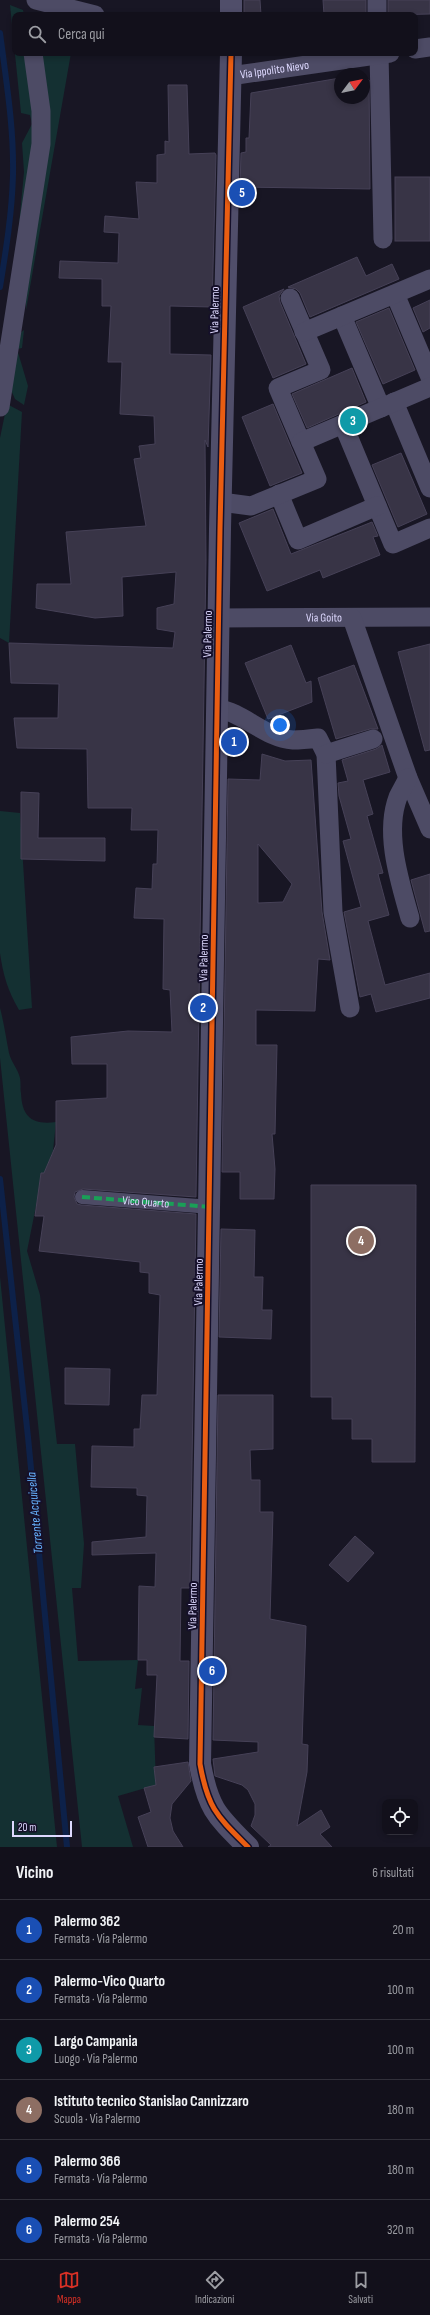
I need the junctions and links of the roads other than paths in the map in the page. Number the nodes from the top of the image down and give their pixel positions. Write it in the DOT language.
graph roads {
  1 [pos="33,0"];
  2 [pos="36,0"];
  3 [pos="231,0"];
  4 [pos="377,0"];
  5 [pos="31,12"];
  6 [pos="83,12"];
  7 [pos="231,12"];
  8 [pos="377,12"];
  9 [pos="430,47"];
  10 [pos="418,49"];
  11 [pos="33,56"];
  12 [pos="230,56"];
  13 [pos="369,56"];
  14 [pos="383,56"];
  15 [pos="230,76"];
  16 [pos="383,239"];
  17 [pos="430,279"];
  18 [pos="395,294"];
  19 [pos="290,298"];
  20 [pos="342,316"];
  21 [pos="304,332"];
  22 [pos="430,377"];
  23 [pos="430,387"];
  24 [pos="387,405"];
  25 [pos="0,407"];
  26 [pos="343,424"];
  27 [pos="301,442"];
  28 [pos="429,484"];
  29 [pos="279,494"];
  30 [pos="221,502"];
  31 [pos="377,506"];
  32 [pos="430,528"];
  33 [pos="430,617"];
  34 [pos="218,618"];
  35 [pos="352,618"];
  36 [pos="217,708"];
  37 [pos="373,739"];
  38 [pos="326,754"];
  39 [pos="408,778"];
  40 [pos="430,829"];
  41 [pos="410,918"];
  42 [pos="350,1008"];
  43 [pos="82,1197"];
  44 [pos="210,1207"];
  45 [pos="248,1847"];
  1 -- 5 [label="street"];
  2 -- 6 [label="street"];
  3 -- 7 [label="main road"];
  4 -- 8 [label="street"];
  9 -- 10 [label="street"];
  11 -- 25 [label="street"];
  12 -- 15 [label="main road, Via Palermo"];
  13 -- 15 [label="street, Via Ippolito Nievo"];
  14 -- 16 [label="street"];
  15 -- 30 [label="main road, Via Palermo"];
  17 -- 18 [label="street"];
  18 -- 20 [label="street"];
  18 -- 22 [label="street"];
  19 -- 21 [label="street"];
  20 -- 21 [label="street"];
  20 -- 24 [label="street"];
  21 -- 27 [label="street"];
  23 -- 24 [label="street"];
  24 -- 26 [label="street"];
  24 -- 28 [label="street"];
  26 -- 27 [label="street"];
  26 -- 31 [label="street"];
  27 -- 29 [label="street"];
  29 -- 30 [label="street"];
  29 -- 31 [label="street"];
  30 -- 34 [label="main road, Via Palermo"];
  31 -- 32 [label="street"];
  33 -- 35 [label="street, Via Goito"];
  34 -- 35 [label="street, Via Goito"];
  34 -- 36 [label="main road, Via Palermo"];
  35 -- 39 [label="street"];
  36 -- 38 [label="street"];
  36 -- 44 [label="main road, Via Palermo"];
  37 -- 38 [label="street"];
  38 -- 42 [label="street"];
  39 -- 40 [label="street"];
  39 -- 41 [label="street"];
  43 -- 44 [label="street, Vico Quarto"];
  44 -- 45 [label="main road, Via Palermo"];
}
